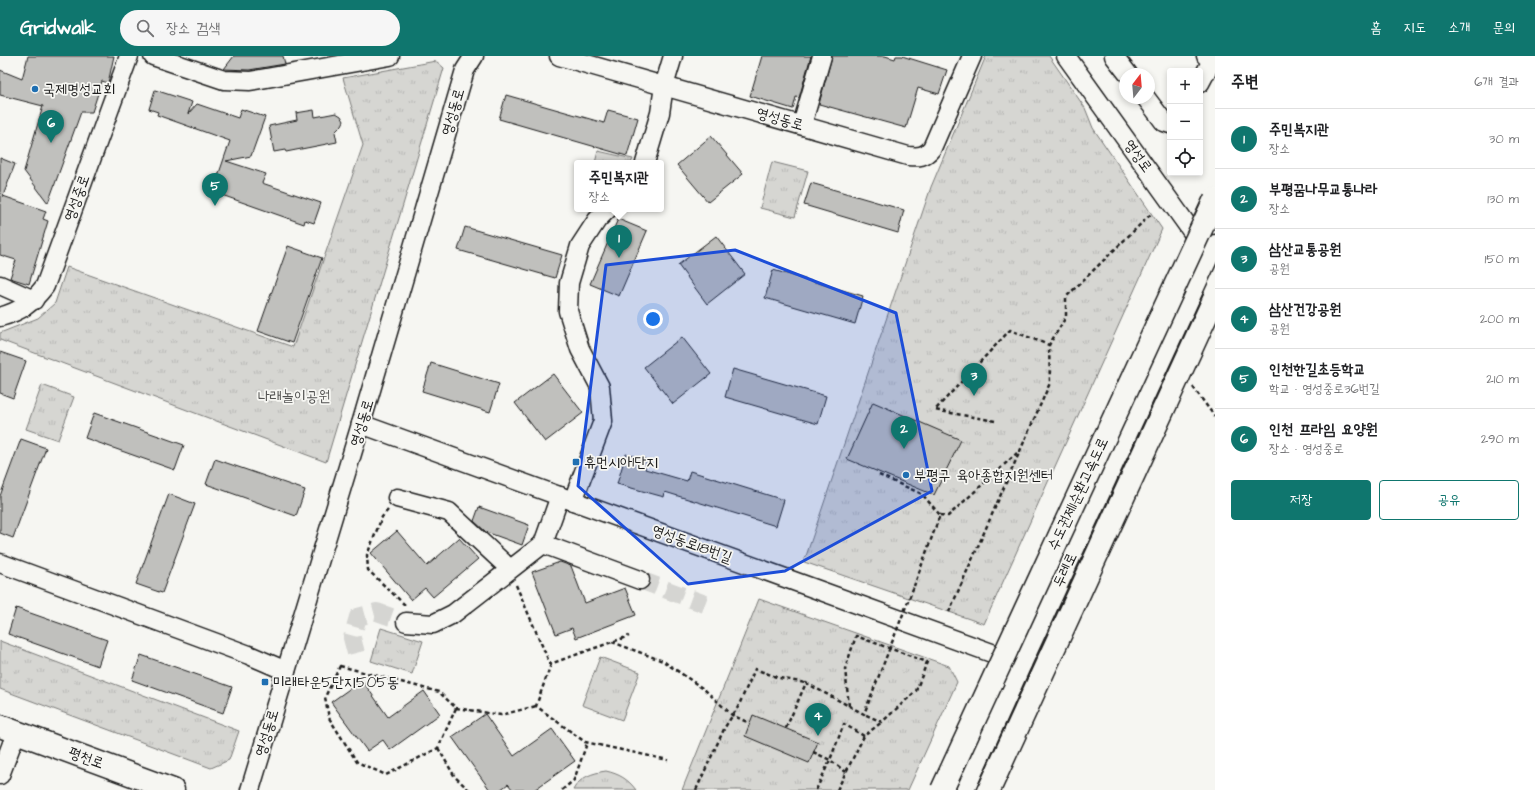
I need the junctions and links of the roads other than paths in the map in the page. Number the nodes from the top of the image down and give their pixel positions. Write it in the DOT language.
graph roads {
  1 [pos="129,56"];
  2 [pos="153,56"];
  3 [pos="390,56"];
  4 [pos="474,56"];
  5 [pos="559,56"];
  6 [pos="673,56"];
  7 [pos="822,56"];
  8 [pos="1066,56"];
  9 [pos="1114,56"];
  10 [pos="1206,56"];
  11 [pos="968,57"];
  12 [pos="583,59"];
  13 [pos="1123,68"];
  14 [pos="1203,77"];
  15 [pos="664,86"];
  16 [pos="1150,104"];
  17 [pos="1167,123"];
  18 [pos="802,125"];
  19 [pos="646,160"];
  20 [pos="1215,199"];
  21 [pos="605,212"];
  22 [pos="1212,250"];
  23 [pos="0,285"];
  24 [pos="1215,297"];
  25 [pos="34,300"];
  26 [pos="0,317"];
  27 [pos="362,424"];
  28 [pos="397,498"];
  29 [pos="567,498"];
  30 [pos="543,544"];
  31 [pos="0,563"];
  32 [pos="510,569"];
  33 [pos="640,580"];
  34 [pos="408,616"];
  35 [pos="1022,664"];
  36 [pos="286,671"];
  37 [pos="8,729"];
  38 [pos="0,775"];
  39 [pos="173,790"];
  40 [pos="250,790"];
  41 [pos="942,790"];
  42 [pos="966,790"];
  43 [pos="989,790"];
  1 -- 25 [label="street, 영성중로"];
  2 -- 3 [label="street"];
  4 -- 27 [label="street, 영성동로"];
  5 -- 12 [label="street, 영성동로"];
  6 -- 15 [label="street"];
  7 -- 18 [label="street"];
  8 -- 22 [label="street, 영성로"];
  9 -- 13 [label="street"];
  10 -- 14 [label="street"];
  11 -- 18 [label="street, 영성동로"];
  12 -- 15 [label="street, 영성동로"];
  15 -- 18 [label="street, 영성동로"];
  15 -- 19 [label="street"];
  16 -- 17 [label="street"];
  20 -- 41 [label="main road, 수도권제1순환고속도로, bridge"];
  21 -- 29 [label="street"];
  22 -- 35 [label="street, 두레로"];
  23 -- 25 [label="street"];
  24 -- 43 [label="main road, bridge"];
  25 -- 26 [label="street, 영성중로"];
  27 -- 29 [label="street, 영성동로18번길"];
  27 -- 36 [label="street, 영성동로"];
  28 -- 32 [label="street"];
  29 -- 30 [label="street"];
  29 -- 35 [label="street, 영성동로18번길"];
  30 -- 32 [label="street"];
  30 -- 33 [label="street"];
  31 -- 36 [label="street"];
  32 -- 34 [label="street"];
  35 -- 42 [label="street, 두레로"];
  36 -- 40 [label="street, 영성동로"];
  37 -- 38 [label="street"];
  37 -- 39 [label="main road, 평천로"];
}
